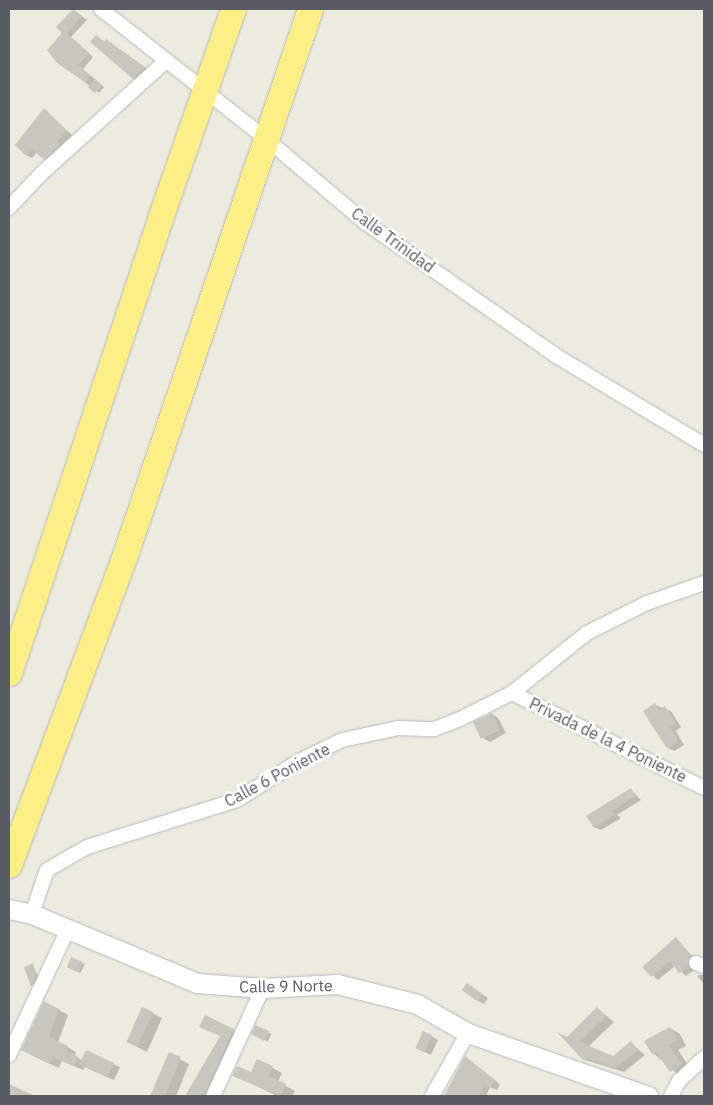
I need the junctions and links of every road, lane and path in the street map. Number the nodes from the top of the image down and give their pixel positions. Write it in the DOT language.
graph roads {
  1 [pos="100,9"];
  2 [pos="233,9"];
  3 [pos="310,9"];
  4 [pos="166,62"];
  5 [pos="204,89"];
  6 [pos="265,138"];
  7 [pos="9,208"];
  8 [pos="704,445"];
  9 [pos="704,583"];
  10 [pos="9,673"];
  11 [pos="512,693"];
  12 [pos="704,788"];
  13 [pos="9,865"];
  14 [pos="9,909"];
  15 [pos="32,914"];
  16 [pos="67,931"];
  17 [pos="262,988"];
  18 [pos="468,1033"];
  19 [pos="9,1055"];
  20 [pos="704,1058"];
  21 [pos="213,1096"];
  22 [pos="432,1096"];
  23 [pos="648,1096"];
  24 [pos="671,1096"];
  1 -- 4 [label="street, Calle Trinidad"];
  2 -- 5 [label="highway"];
  3 -- 6 [label="highway"];
  4 -- 5 [label="street, Calle Trinidad"];
  4 -- 7 [label="street"];
  5 -- 6 [label="street, Calle Trinidad"];
  5 -- 10 [label="highway"];
  6 -- 8 [label="street, Calle Trinidad"];
  6 -- 13 [label="highway"];
  9 -- 11 [label="street, Calle 6 Poniente"];
  11 -- 12 [label="street, Privada de la 4 Poniente"];
  11 -- 15 [label="street, Calle 6 Poniente"];
  14 -- 15 [label="street, Calle 9 Norte"];
  15 -- 16 [label="street, Calle 9 Norte"];
  16 -- 17 [label="street, Calle 9 Norte"];
  16 -- 19 [label="street"];
  17 -- 18 [label="street, Calle 9 Norte"];
  17 -- 21 [label="street"];
  18 -- 22 [label="street"];
  18 -- 23 [label="street, Calle 9 Norte"];
  20 -- 24 [label="street"];
}
